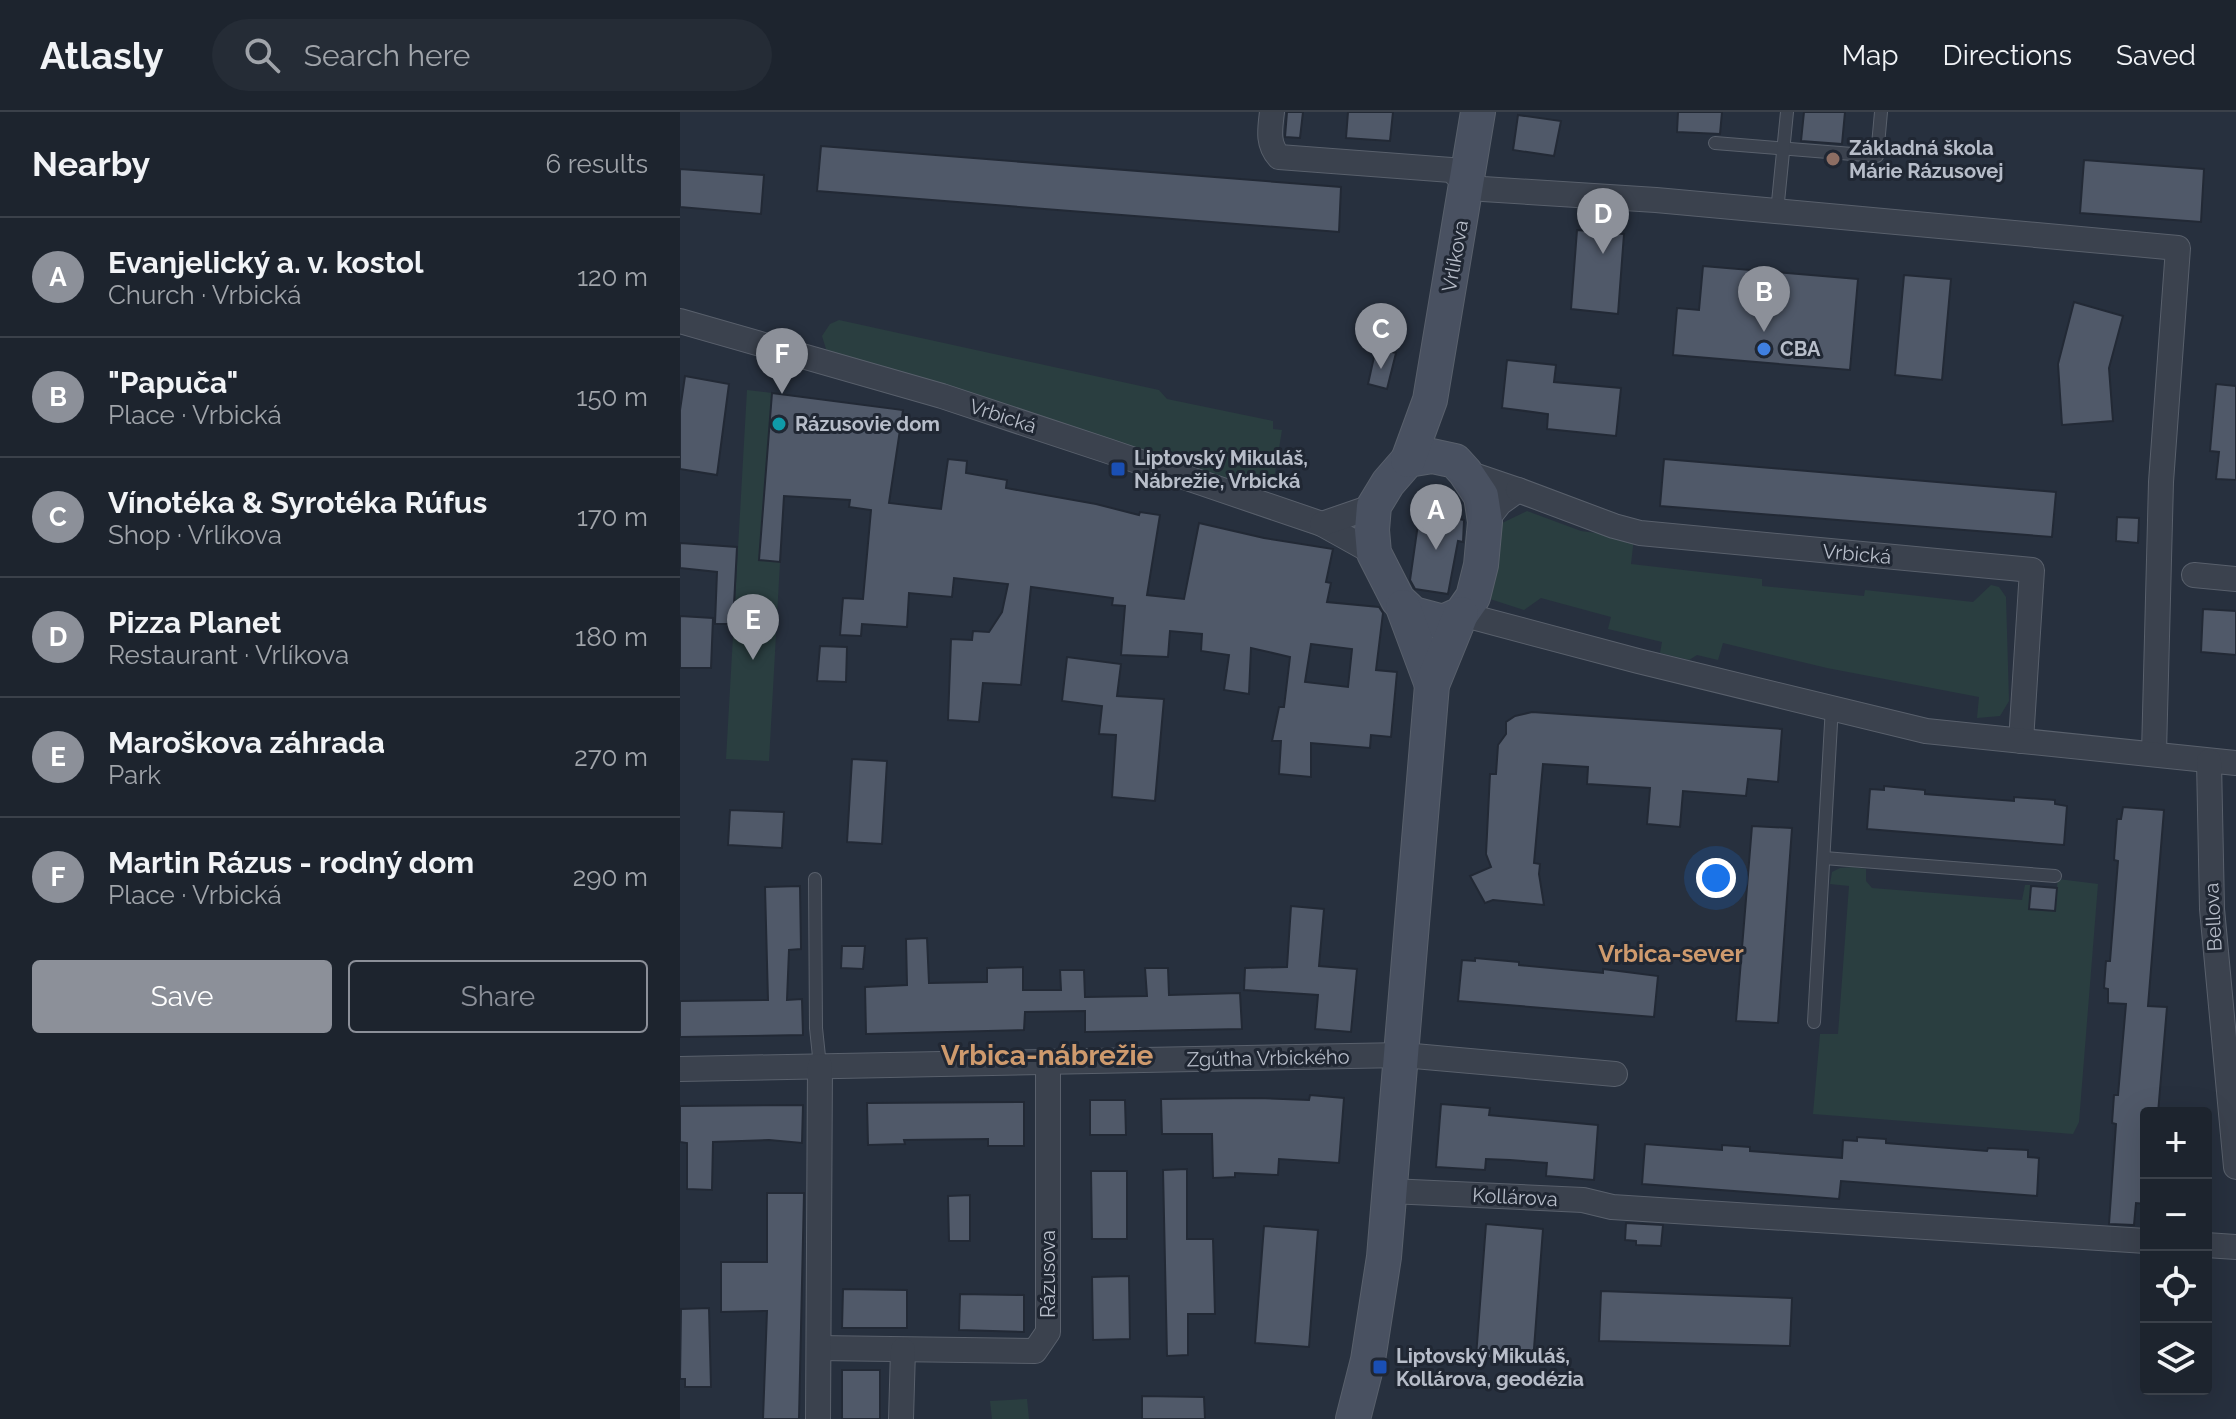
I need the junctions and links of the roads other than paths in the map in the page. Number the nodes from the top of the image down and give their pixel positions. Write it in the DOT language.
graph roads {
  1 [pos="1272,112"];
  2 [pos="1478,112"];
  3 [pos="1787,112"];
  4 [pos="1881,112"];
  5 [pos="1715,143"];
  6 [pos="1784,148"];
  7 [pos="1467,184"];
  8 [pos="1777,212"];
  9 [pos="680,321"];
  10 [pos="1430,400"];
  11 [pos="1408,460"];
  12 [pos="1460,466"];
  13 [pos="1518,490"];
  14 [pos="1374,506"];
  15 [pos="1485,522"];
  16 [pos="1322,524"];
  17 [pos="1374,553"];
  18 [pos="2194,575"];
  19 [pos="2236,579"];
  20 [pos="1403,607"];
  21 [pos="1461,614"];
  22 [pos="1432,685"];
  23 [pos="1832,706"];
  24 [pos="2021,741"];
  25 [pos="2154,753"];
  26 [pos="2209,761"];
  27 [pos="2236,763"];
  28 [pos="1824,858"];
  29 [pos="2055,876"];
  30 [pos="815,879"];
  31 [pos="1814,1022"];
  32 [pos="1403,1055"];
  33 [pos="1048,1061"];
  34 [pos="820,1066"];
  35 [pos="680,1069"];
  36 [pos="1615,1074"];
  37 [pos="2236,1167"];
  38 [pos="1390,1191"];
  39 [pos="2140,1241"];
  40 [pos="2212,1245"];
  41 [pos="2236,1247"];
  42 [pos="819,1348"];
  43 [pos="903,1350"];
  44 [pos="818,1419"];
  45 [pos="901,1419"];
  46 [pos="1353,1419"];
  1 -- 7 [label="street"];
  2 -- 7 [label="street, Vrlíkova"];
  3 -- 6 [label="lane"];
  4 -- 6 [label="lane"];
  5 -- 6 [label="lane"];
  6 -- 8 [label="lane"];
  7 -- 8 [label="street"];
  7 -- 10 [label="street, Vrlíkova"];
  8 -- 25 [label="street"];
  9 -- 16 [label="street, Vrbická"];
  10 -- 11 [label="street, Vrlíkova"];
  10 -- 12 [label="street"];
  11 -- 12 [label="street"];
  11 -- 14 [label="street"];
  12 -- 13 [label="street, Vrbická"];
  12 -- 15 [label="street"];
  13 -- 15 [label="street"];
  13 -- 24 [label="street, Vrbická"];
  14 -- 16 [label="street"];
  14 -- 17 [label="street"];
  15 -- 21 [label="street"];
  16 -- 17 [label="street, Vrbická"];
  17 -- 20 [label="street"];
  18 -- 19 [label="street"];
  20 -- 21 [label="street"];
  20 -- 22 [label="street"];
  21 -- 22 [label="street"];
  21 -- 23 [label="street"];
  22 -- 32 [label="street"];
  23 -- 24 [label="street"];
  23 -- 28 [label="lane"];
  24 -- 25 [label="street"];
  25 -- 26 [label="street"];
  26 -- 27 [label="street"];
  26 -- 37 [label="street, Bellova"];
  28 -- 29 [label="lane"];
  28 -- 31 [label="lane"];
  30 -- 34 [label="lane"];
  32 -- 33 [label="street, Zgútha Vrbického"];
  32 -- 36 [label="street, Zgútha Vrbického"];
  32 -- 38 [label="street"];
  33 -- 34 [label="street, Zgútha Vrbického"];
  33 -- 43 [label="street, Rázusova"];
  34 -- 35 [label="street, Zgútha Vrbického"];
  34 -- 42 [label="street"];
  38 -- 39 [label="street, Kollárova"];
  38 -- 46 [label="street"];
  40 -- 41 [label="street"];
  42 -- 43 [label="street"];
  42 -- 44 [label="street"];
  43 -- 45 [label="street"];
}
